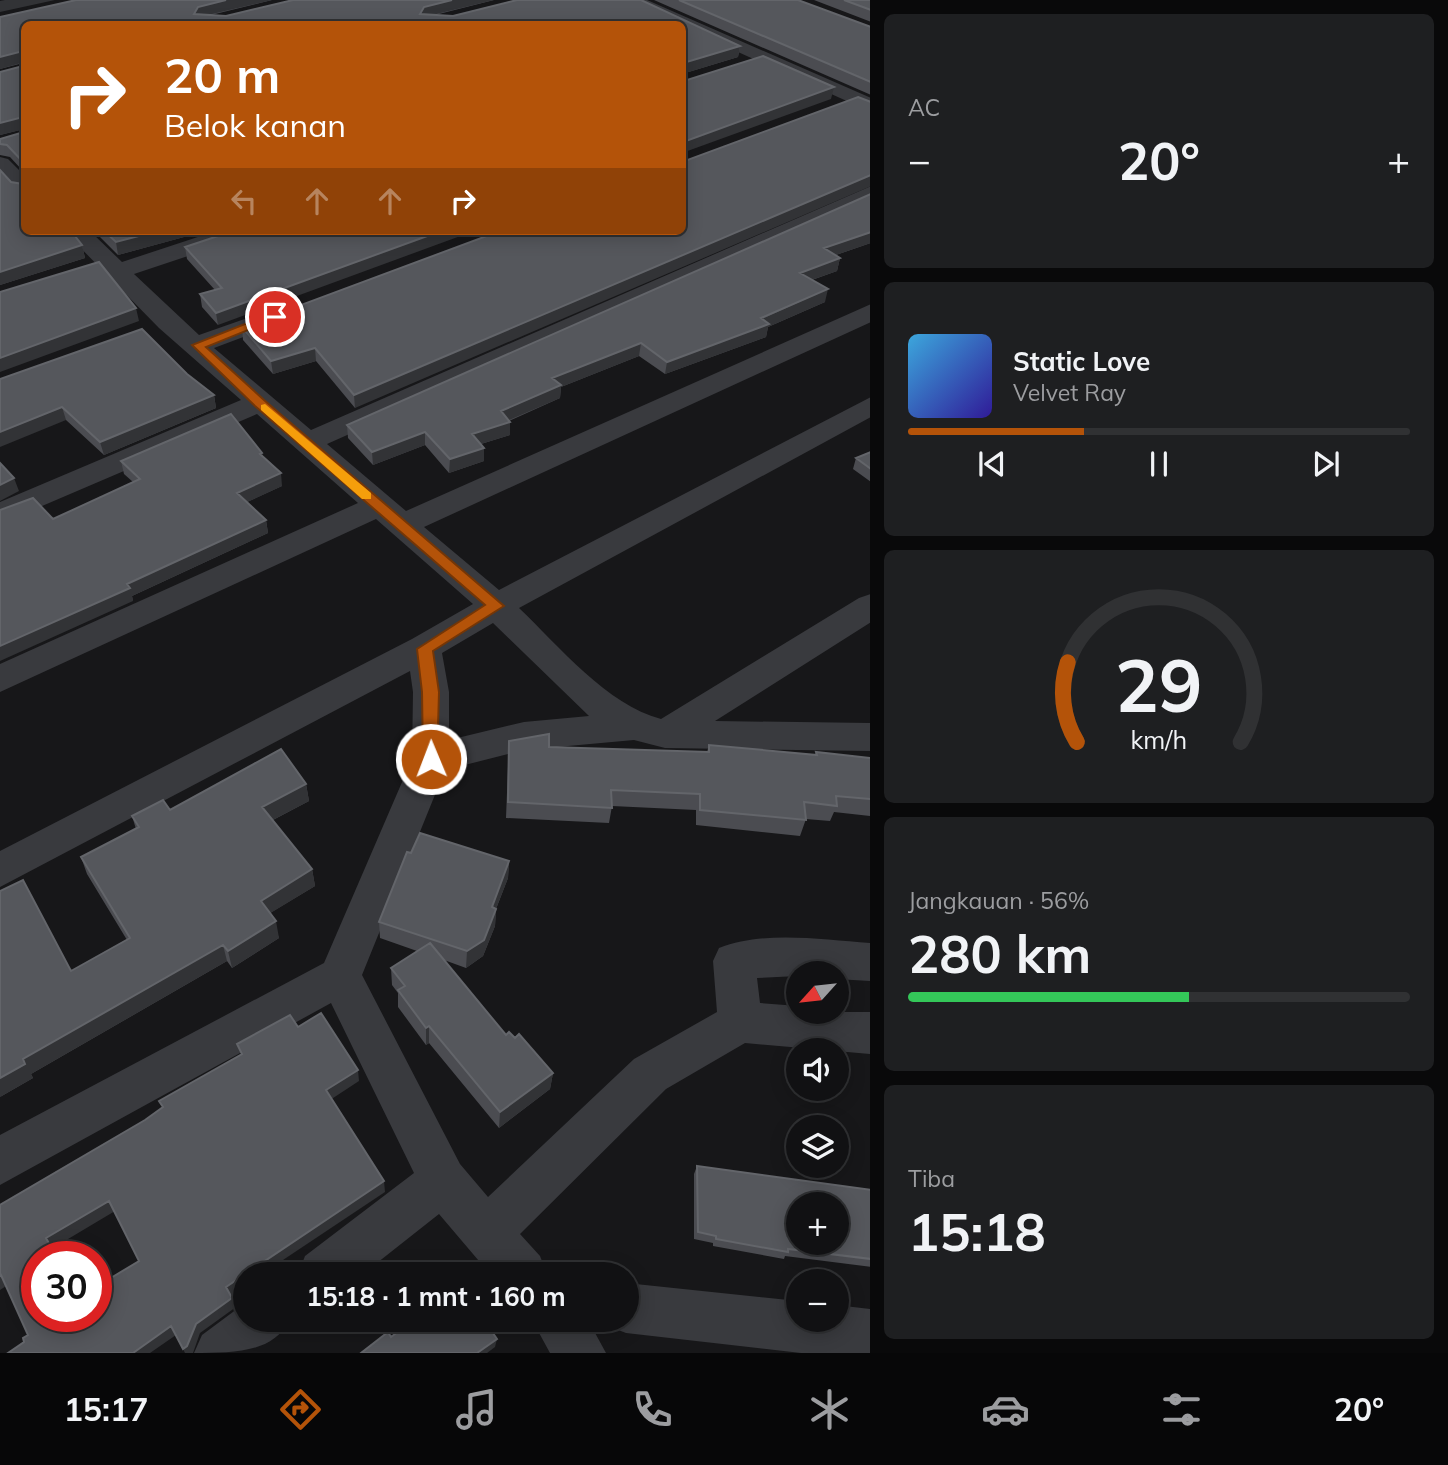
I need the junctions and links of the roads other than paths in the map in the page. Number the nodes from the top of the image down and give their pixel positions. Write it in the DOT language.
graph roads {
  1 [pos="644,2"];
  2 [pos="669,18"];
  3 [pos="658,21"];
  4 [pos="676,21"];
  5 [pos="686,25"];
  6 [pos="761,58"];
  7 [pos="735,67"];
  8 [pos="863,103"];
  9 [pos="831,109"];
  10 [pos="0,164"];
  11 [pos="21,185"];
  12 [pos="21,189"];
  13 [pos="870,193"];
  14 [pos="0,197"];
  15 [pos="79,235"];
  16 [pos="225,235"];
  17 [pos="103,267"];
  18 [pos="313,303"];
  19 [pos="870,312"];
  20 [pos="198,345"];
  21 [pos="260,403"];
  22 [pos="870,405"];
  23 [pos="306,443"];
  24 [pos="0,514"];
  25 [pos="389,516"];
  26 [pos="496,606"];
  27 [pos="870,606"];
  28 [pos="424,649"];
  29 [pos="0,679"];
  30 [pos="649,730"];
  31 [pos="870,737"];
  32 [pos="431,759"];
  33 [pos="0,870"];
  34 [pos="870,961"];
  35 [pos="340,976"];
  36 [pos="740,1022"];
  37 [pos="870,1033"];
  38 [pos="0,1161"];
  39 [pos="443,1181"];
  40 [pos="487,1233"];
  41 [pos="338,1262"];
  42 [pos="512,1262"];
  43 [pos="639,1309"];
  44 [pos="248,1332"];
  45 [pos="566,1332"];
  46 [pos="870,1335"];
  47 [pos="220,1353"];
  48 [pos="580,1353"];
  1 -- 2 [label="street"];
  2 -- 3 [label="street"];
  2 -- 4 [label="street"];
  5 -- 6 [label="street"];
  6 -- 7 [label="street"];
  6 -- 8 [label="street"];
  8 -- 9 [label="street"];
  10 -- 11 [label="street"];
  12 -- 14 [label="street"];
  13 -- 23 [label="street"];
  15 -- 17 [label="street"];
  16 -- 17 [label="street"];
  17 -- 20 [label="street"];
  18 -- 20 [label="street"];
  19 -- 25 [label="street"];
  20 -- 21 [label="street"];
  21 -- 23 [label="street"];
  21 -- 24 [label="street"];
  22 -- 26 [label="street"];
  23 -- 25 [label="street"];
  25 -- 26 [label="street"];
  25 -- 29 [label="street"];
  26 -- 28 [label="street"];
  26 -- 30 [label="street"];
  27 -- 30 [label="street"];
  28 -- 32 [label="street"];
  28 -- 33 [label="street"];
  30 -- 31 [label="street"];
  30 -- 32 [label="street"];
  32 -- 35 [label="street"];
  34 -- 36 [label="street"];
  35 -- 38 [label="street"];
  35 -- 39 [label="street"];
  36 -- 37 [label="street"];
  36 -- 40 [label="street"];
  39 -- 40 [label="street"];
  39 -- 41 [label="street"];
  40 -- 42 [label="street"];
  43 -- 46 [label="street"];
  44 -- 47 [label="street"];
  45 -- 48 [label="street"];
}
